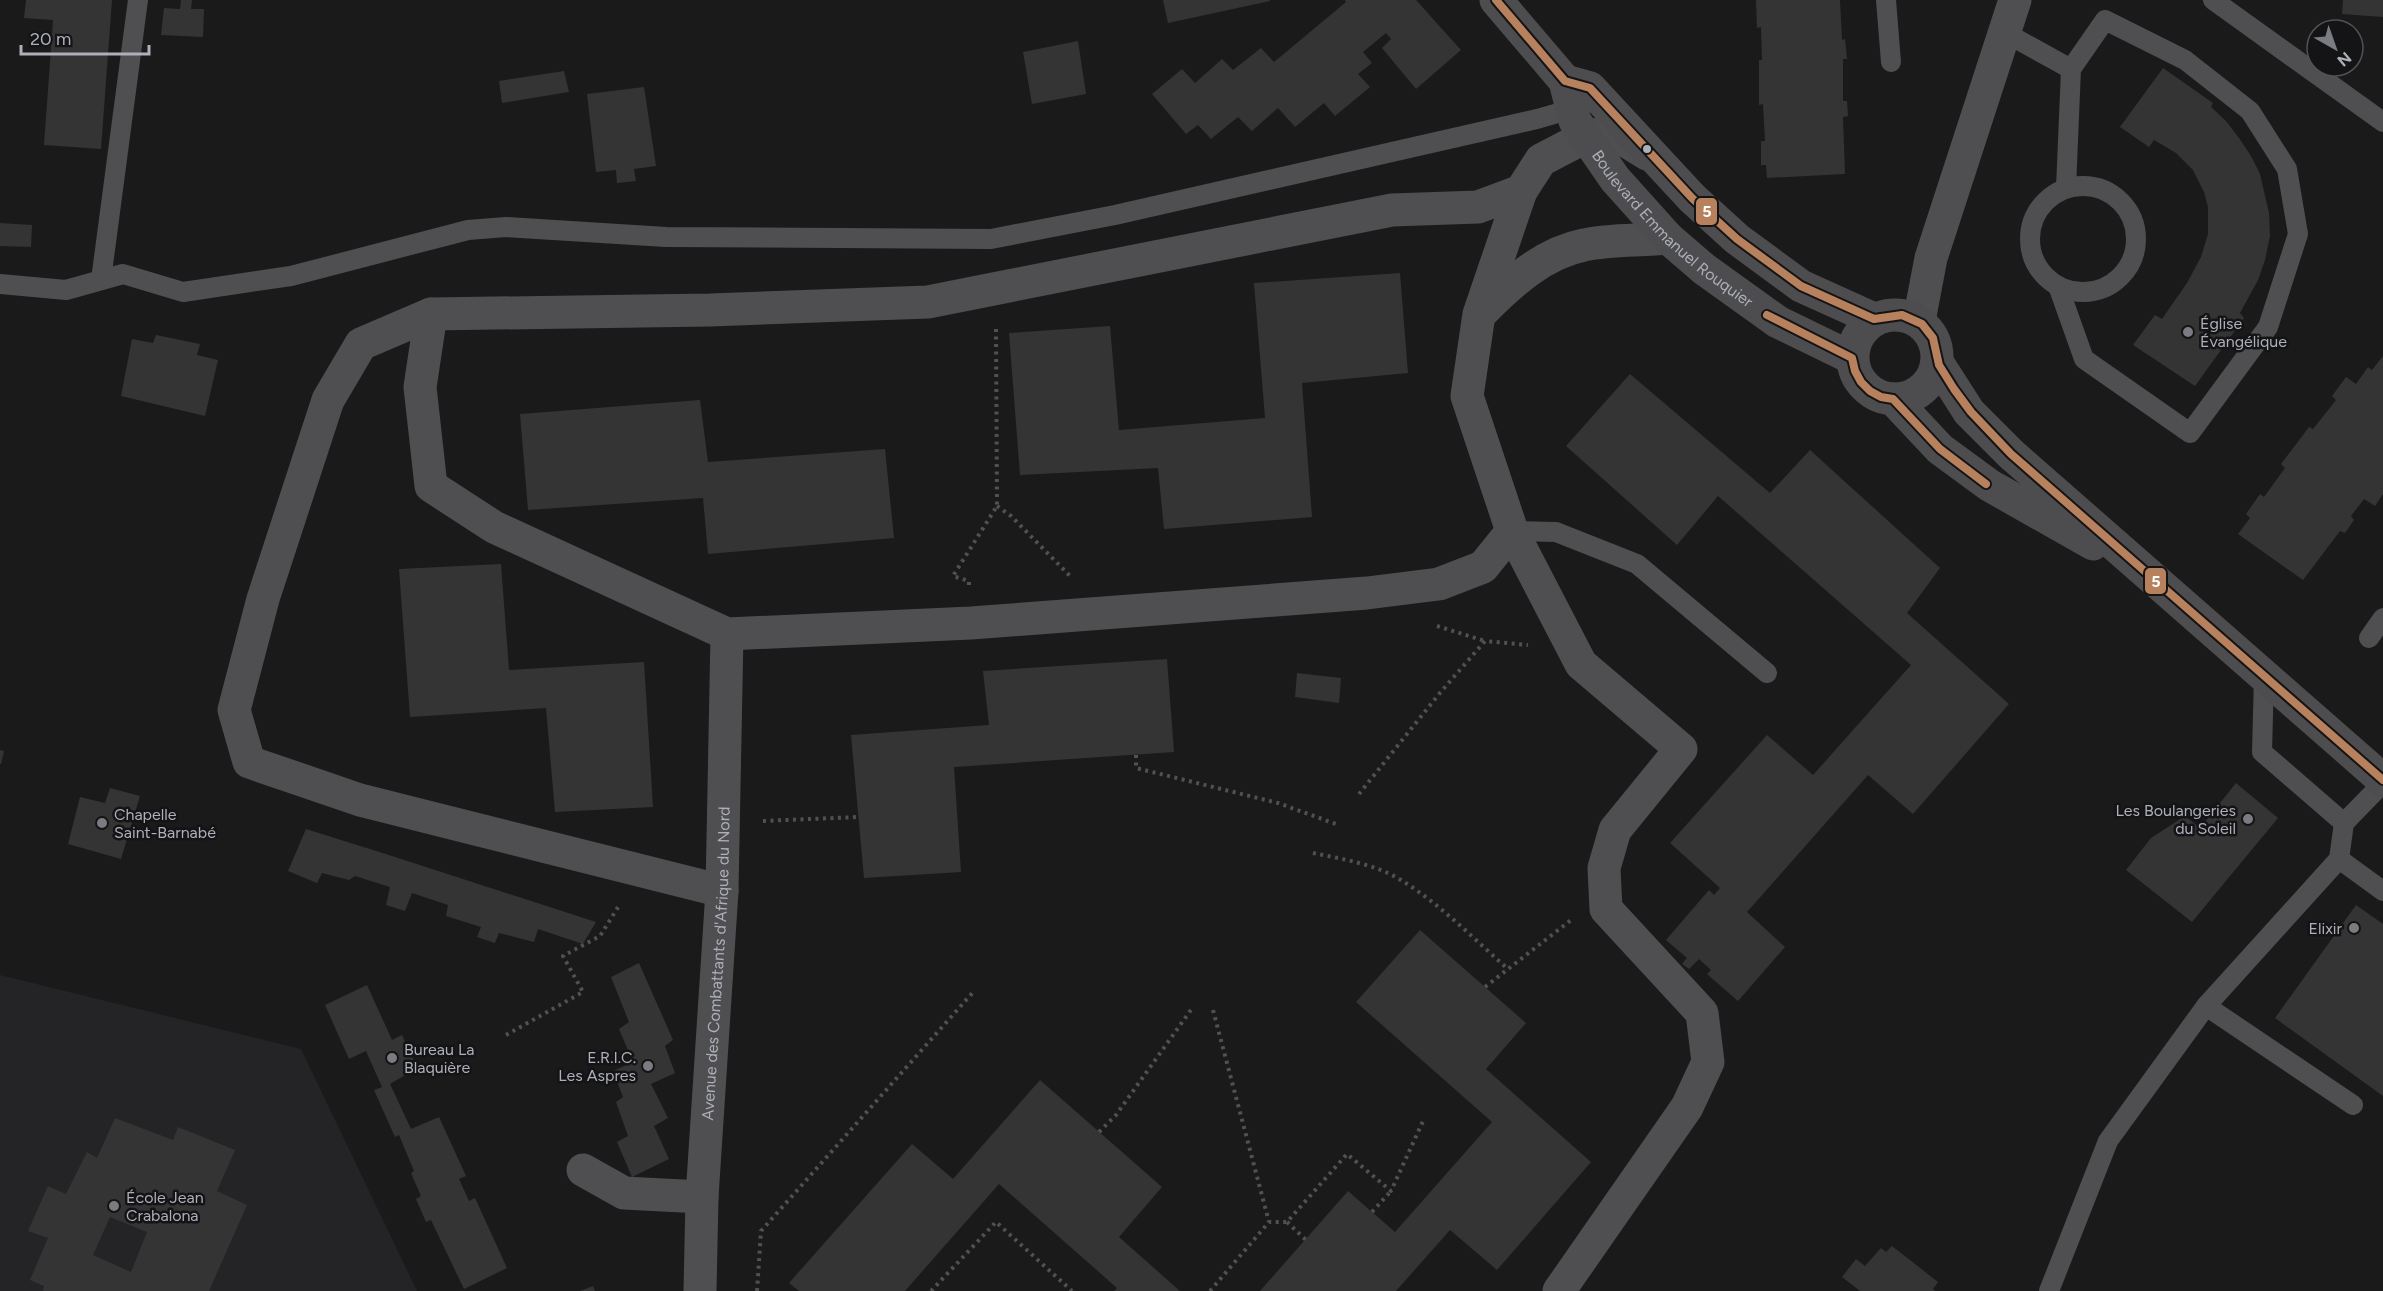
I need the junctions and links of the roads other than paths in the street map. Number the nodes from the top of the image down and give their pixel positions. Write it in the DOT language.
graph roads {
  1 [pos="138,0"];
  2 [pos="1496,0"];
  3 [pos="1886,0"];
  4 [pos="2015,0"];
  5 [pos="2213,0"];
  6 [pos="2004,32"];
  7 [pos="1891,62"];
  8 [pos="2071,69"];
  9 [pos="1575,109"];
  10 [pos="2383,122"];
  11 [pos="1654,159"];
  12 [pos="2066,188"];
  13 [pos="1521,191"];
  14 [pos="1668,238"];
  15 [pos="101,280"];
  16 [pos="0,284"];
  17 [pos="2058,286"];
  18 [pos="431,314"];
  19 [pos="1479,314"];
  20 [pos="1874,319"];
  21 [pos="1919,321"];
  22 [pos="1852,358"];
  23 [pos="1937,362"];
  24 [pos="1893,399"];
  25 [pos="1512,531"];
  26 [pos="2150,576"];
  27 [pos="2383,618"];
  28 [pos="727,634"];
  29 [pos="2369,638"];
  30 [pos="1767,673"];
  31 [pos="2264,676"];
  32 [pos="2383,782"];
  33 [pos="2343,823"];
  34 [pos="2339,859"];
  35 [pos="722,891"];
  36 [pos="2383,891"];
  37 [pos="2206,1006"];
  38 [pos="2353,1105"];
  39 [pos="583,1170"];
  40 [pos="702,1197"];
  41 [pos="699,1291"];
  42 [pos="1559,1291"];
  43 [pos="2049,1291"];
  1 -- 15 [label="lane"];
  2 -- 9 [label="main road, Boulevard Emmanuel Rouquier"];
  3 -- 7 [label="lane"];
  4 -- 6 [label="street"];
  5 -- 10 [label="lane"];
  6 -- 8 [label="lane"];
  6 -- 21 [label="street"];
  8 -- 12 [label="lane"];
  8 -- 17 [label="lane"];
  9 -- 11 [label="street"];
  9 -- 11 [label="main road, Boulevard Emmanuel Rouquier"];
  9 -- 13 [label="street"];
  9 -- 14 [label="main road, Boulevard Emmanuel Rouquier"];
  9 -- 15 [label="lane"];
  11 -- 20 [label="main road, Boulevard Emmanuel Rouquier"];
  12 -- 17 [label="lane"];
  12 -- 17 [label="lane"];
  13 -- 18 [label="street"];
  13 -- 19 [label="street"];
  14 -- 19 [label="street"];
  14 -- 22 [label="main road, Boulevard Emmanuel Rouquier"];
  15 -- 16 [label="lane"];
  18 -- 28 [label="street"];
  18 -- 35 [label="street"];
  19 -- 25 [label="street"];
  20 -- 21 [label="main road"];
  20 -- 22 [label="main road"];
  21 -- 23 [label="main road"];
  22 -- 24 [label="main road"];
  23 -- 24 [label="main road"];
  23 -- 26 [label="main road"];
  24 -- 26 [label="main road"];
  25 -- 28 [label="street"];
  25 -- 30 [label="lane"];
  25 -- 42 [label="street"];
  26 -- 31 [label="main road"];
  27 -- 29 [label="lane"];
  28 -- 35 [label="street, Avenue des Combattants d'Afrique du Nord"];
  31 -- 32 [label="main road"];
  31 -- 33 [label="lane"];
  32 -- 33 [label="lane"];
  33 -- 34 [label="lane"];
  34 -- 36 [label="lane"];
  34 -- 37 [label="lane"];
  35 -- 40 [label="street, Avenue des Combattants d'Afrique du Nord"];
  37 -- 38 [label="lane"];
  37 -- 43 [label="lane"];
  39 -- 40 [label="street"];
  40 -- 41 [label="street, Avenue des Combattants d'Afrique du Nord"];
}
